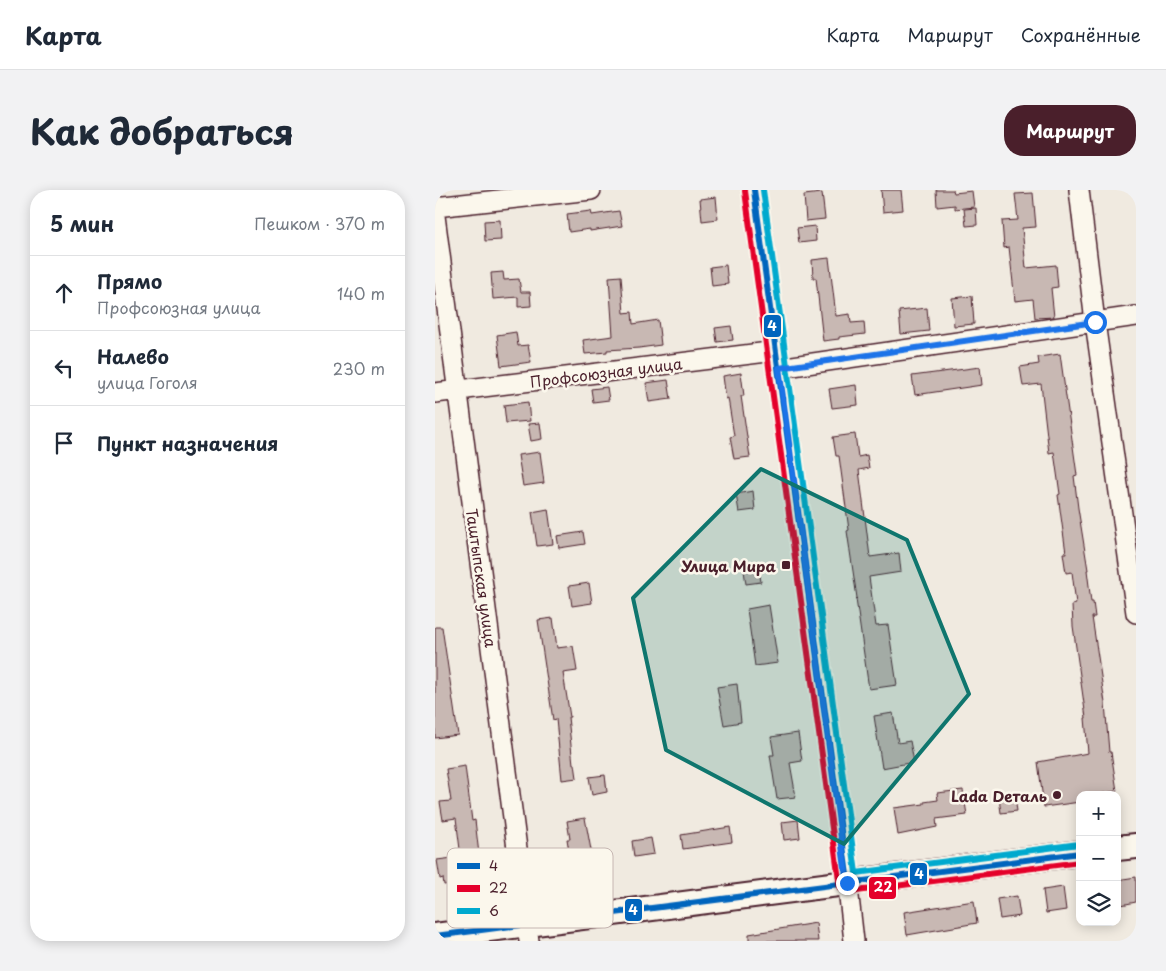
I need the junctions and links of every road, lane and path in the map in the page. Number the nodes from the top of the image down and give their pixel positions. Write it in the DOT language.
graph roads {
  1 [pos="591,190"];
  2 [pos="754,190"];
  3 [pos="1079,190"];
  4 [pos="435,207"];
  5 [pos="435,216"];
  6 [pos="1136,316"];
  7 [pos="1095,322"];
  8 [pos="778,359"];
  9 [pos="457,390"];
  10 [pos="435,393"];
  11 [pos="1136,614"];
  12 [pos="1136,846"];
  13 [pos="518,848"];
  14 [pos="1121,848"];
  15 [pos="1076,854"];
  16 [pos="847,883"];
  17 [pos="613,920"];
  18 [pos="560,928"];
  19 [pos="528,933"];
  20 [pos="435,936"];
  21 [pos="854,941"];
  1 -- 4 [label="street"];
  2 -- 8 [label="street"];
  3 -- 7 [label="street"];
  5 -- 9 [label="street, Таштыпская улица"];
  6 -- 7 [label="street, Профсоюзная улица"];
  7 -- 8 [label="street, Профсоюзная улица"];
  7 -- 11 [label="street"];
  8 -- 9 [label="street, Профсоюзная улица"];
  8 -- 16 [label="street"];
  9 -- 10 [label="street, Профсоюзная улица"];
  9 -- 13 [label="street, Таштыпская улица"];
  12 -- 14 [label="main road"];
  15 -- 16 [label="main road"];
  16 -- 17 [label="main road"];
  16 -- 21 [label="street"];
  18 -- 19 [label="main road"];
  19 -- 20 [label="main road"];
}
